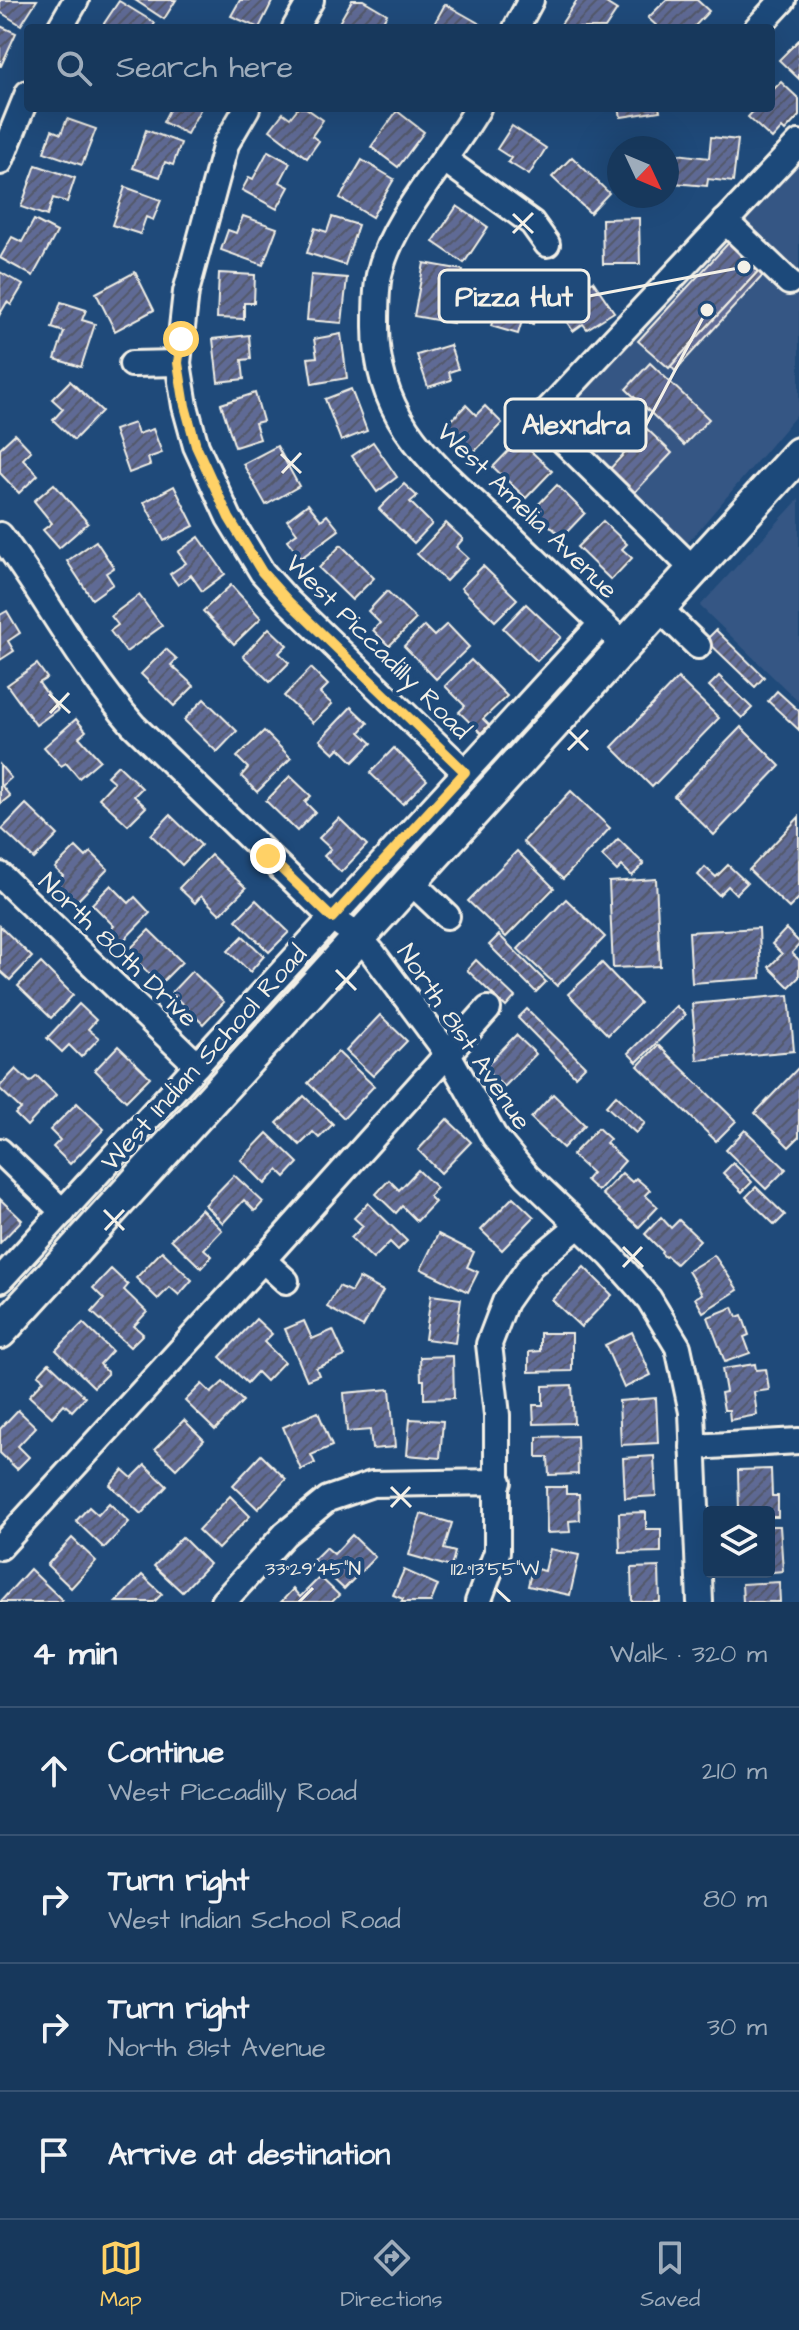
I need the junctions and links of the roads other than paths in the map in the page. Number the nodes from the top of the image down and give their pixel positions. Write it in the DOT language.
graph roads {
  1 [pos="76,0"];
  2 [pos="311,0"];
  3 [pos="531,0"];
  4 [pos="783,0"];
  5 [pos="62,24"];
  6 [pos="297,24"];
  7 [pos="518,24"];
  8 [pos="761,24"];
  9 [pos="24,103"];
  10 [pos="245,112"];
  11 [pos="475,112"];
  12 [pos="799,143"];
  13 [pos="445,160"];
  14 [pos="0,162"];
  15 [pos="725,221"];
  16 [pos="547,244"];
  17 [pos="789,282"];
  18 [pos="178,363"];
  19 [pos="132,364"];
  20 [pos="799,454"];
  21 [pos="0,535"];
  22 [pos="694,570"];
  23 [pos="659,608"];
  24 [pos="602,623"];
  25 [pos="625,645"];
  26 [pos="698,646"];
  27 [pos="465,772"];
  28 [pos="0,875"];
  29 [pos="410,881"];
  30 [pos="447,916"];
  31 [pos="332,918"];
  32 [pos="359,937"];
  33 [pos="488,1009"];
  34 [pos="448,1054"];
  35 [pos="197,1065"];
  36 [pos="0,1151"];
  37 [pos="63,1212"];
  38 [pos="578,1226"];
  39 [pos="263,1260"];
  40 [pos="0,1280"];
  41 [pos="286,1281"];
  42 [pos="0,1332"];
  43 [pos="799,1441"];
  44 [pos="693,1447"];
  45 [pos="499,1482"];
  46 [pos="0,1547"];
  47 [pos="223,1602"];
  48 [pos="478,1602"];
  49 [pos="700,1602"];
  1 -- 5 [label="street"];
  2 -- 6 [label="street"];
  3 -- 7 [label="street"];
  4 -- 8 [label="street"];
  9 -- 14 [label="street"];
  10 -- 18 [label="street, West Piccadilly Road"];
  11 -- 13 [label="street, West Amelia Avenue"];
  12 -- 15 [label="street"];
  13 -- 16 [label="street"];
  13 -- 24 [label="street, West Amelia Avenue"];
  15 -- 17 [label="street"];
  15 -- 22 [label="street"];
  18 -- 19 [label="street"];
  18 -- 27 [label="street, West Piccadilly Road"];
  20 -- 22 [label="main road, West Indian School Road"];
  21 -- 31 [label="street, North 81st Avenue"];
  22 -- 23 [label="main road, West Indian School Road"];
  23 -- 25 [label="main road, West Indian School Road"];
  23 -- 26 [label="street"];
  24 -- 25 [label="street, West Amelia Avenue"];
  24 -- 27 [label="street, West Indian School Road"];
  25 -- 29 [label="main road, West Indian School Road"];
  27 -- 31 [label="street, West Indian School Road"];
  28 -- 35 [label="street, North 80th Drive"];
  29 -- 30 [label="street"];
  29 -- 32 [label="main road, West Indian School Road"];
  31 -- 32 [label="street, North 81st Avenue"];
  31 -- 35 [label="street, West Indian School Road"];
  32 -- 34 [label="street, North 81st Avenue"];
  32 -- 42 [label="main road, West Indian School Road"];
  33 -- 34 [label="street"];
  34 -- 38 [label="street, North 81st Avenue"];
  34 -- 39 [label="street"];
  35 -- 37 [label="street, West Indian School Road"];
  36 -- 37 [label="street"];
  37 -- 40 [label="street, West Indian School Road"];
  38 -- 44 [label="street, North 81st Avenue"];
  38 -- 45 [label="street"];
  39 -- 41 [label="street"];
  39 -- 46 [label="street"];
  43 -- 44 [label="street"];
  44 -- 49 [label="street, North 81st Avenue"];
  45 -- 47 [label="street"];
  45 -- 48 [label="street"];
}
